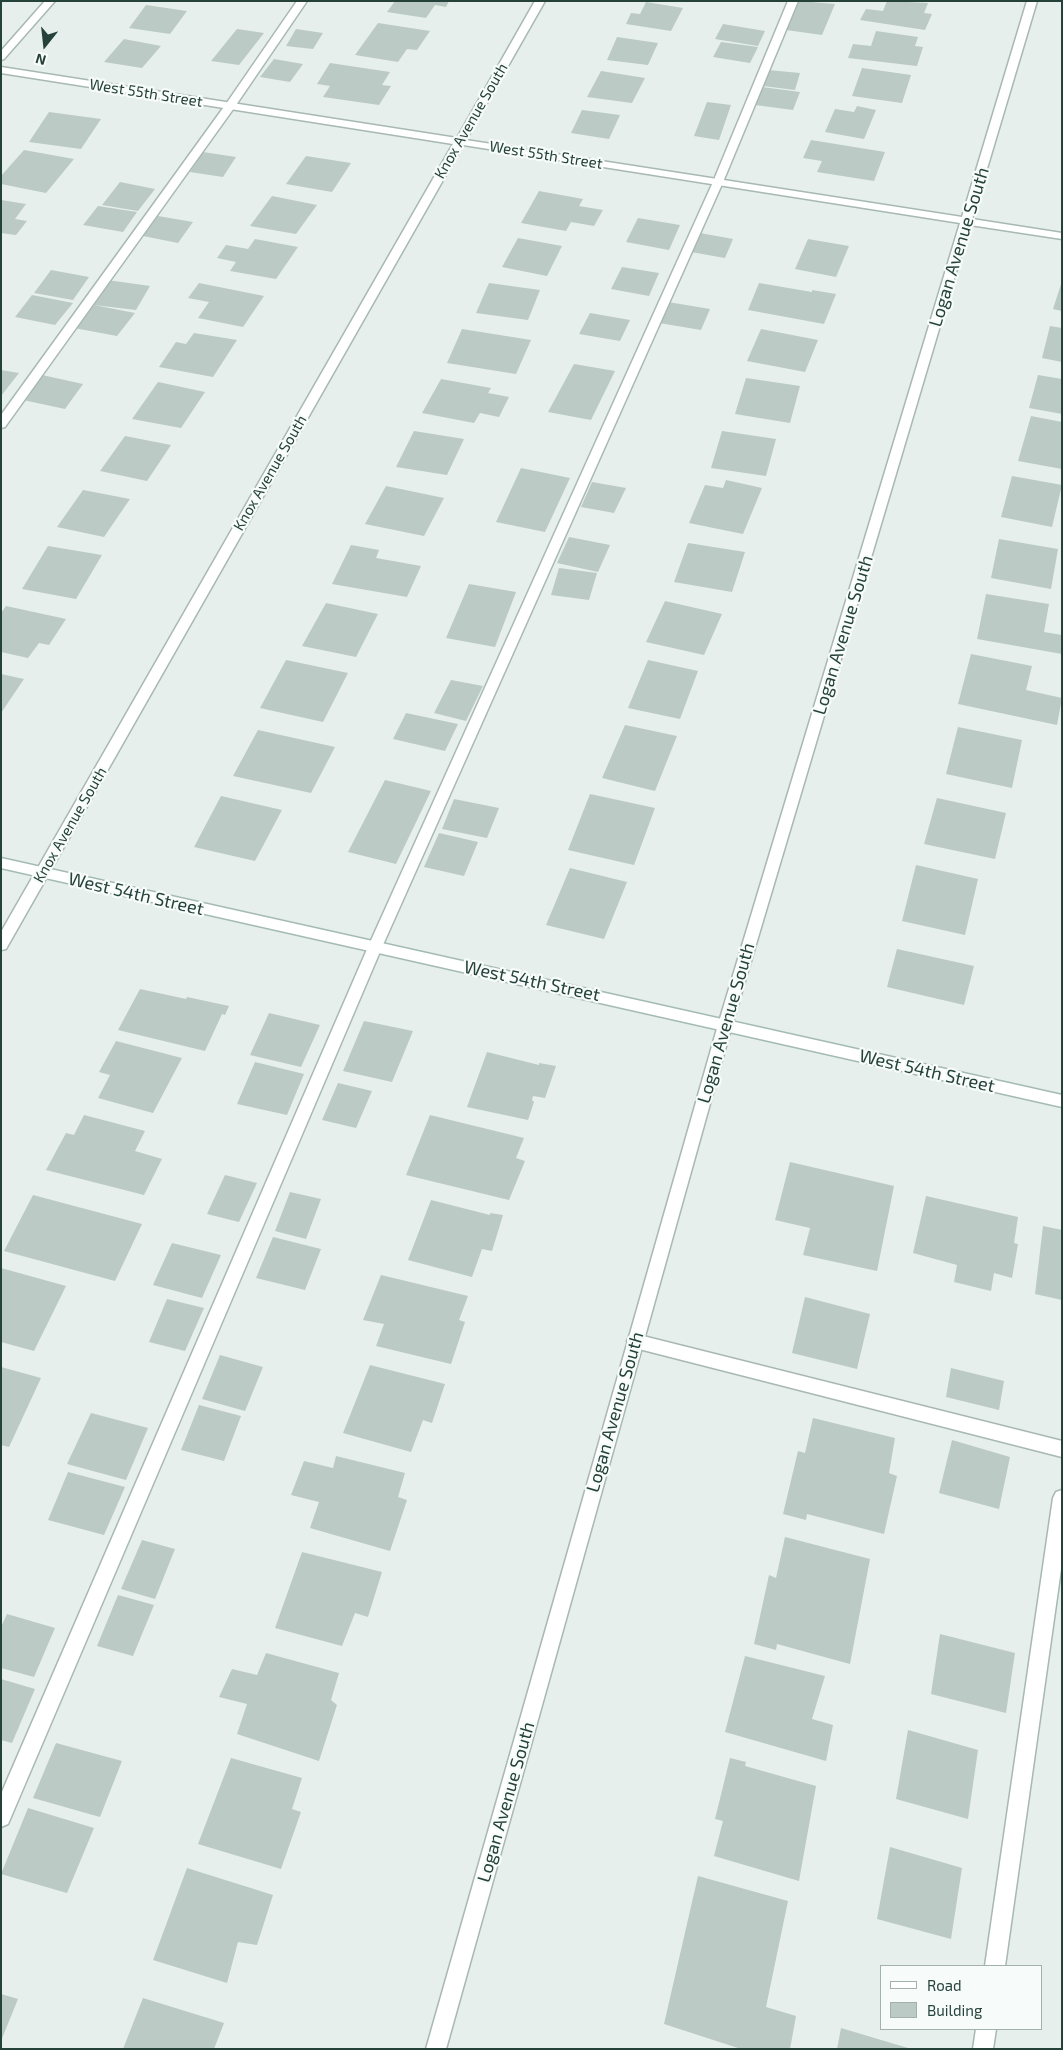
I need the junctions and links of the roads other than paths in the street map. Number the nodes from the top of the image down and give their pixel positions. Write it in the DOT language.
graph roads {
  1 [pos="50,1"];
  2 [pos="302,1"];
  3 [pos="540,1"];
  4 [pos="794,1"];
  5 [pos="1032,1"];
  6 [pos="1,57"];
  7 [pos="1,70"];
  8 [pos="230,106"];
  9 [pos="459,142"];
  10 [pos="718,182"];
  11 [pos="967,221"];
  12 [pos="1062,236"];
  13 [pos="1,424"];
  14 [pos="1,863"];
  15 [pos="42,873"];
  16 [pos="1,945"];
  17 [pos="375,947"];
  18 [pos="725,1025"];
  19 [pos="1062,1101"];
  20 [pos="635,1341"];
  21 [pos="1062,1449"];
  22 [pos="1062,1498"];
  23 [pos="1,1817"];
  24 [pos="995,1965"];
  25 [pos="986,2030"];
  26 [pos="436,2049"];
  27 [pos="983,2049"];
  1 -- 6 [label="street"];
  2 -- 8 [label="street"];
  3 -- 9 [label="street, Knox Avenue South"];
  4 -- 10 [label="street"];
  5 -- 11 [label="street, Logan Avenue South"];
  7 -- 8 [label="street, West 55th Street"];
  8 -- 9 [label="street, West 55th Street"];
  8 -- 13 [label="street"];
  9 -- 10 [label="street, West 55th Street"];
  9 -- 15 [label="street, Knox Avenue South"];
  10 -- 11 [label="street, West 55th Street"];
  10 -- 17 [label="street"];
  11 -- 12 [label="street, West 55th Street"];
  11 -- 18 [label="street, Logan Avenue South"];
  14 -- 15 [label="street, West 54th Street"];
  15 -- 16 [label="street, Knox Avenue South"];
  15 -- 17 [label="street, West 54th Street"];
  17 -- 18 [label="street, West 54th Street"];
  17 -- 23 [label="street"];
  18 -- 19 [label="street, West 54th Street"];
  18 -- 20 [label="street, Logan Avenue South"];
  20 -- 21 [label="street"];
  20 -- 26 [label="street, Logan Avenue South"];
  22 -- 24 [label="street"];
  25 -- 27 [label="street"];
}
